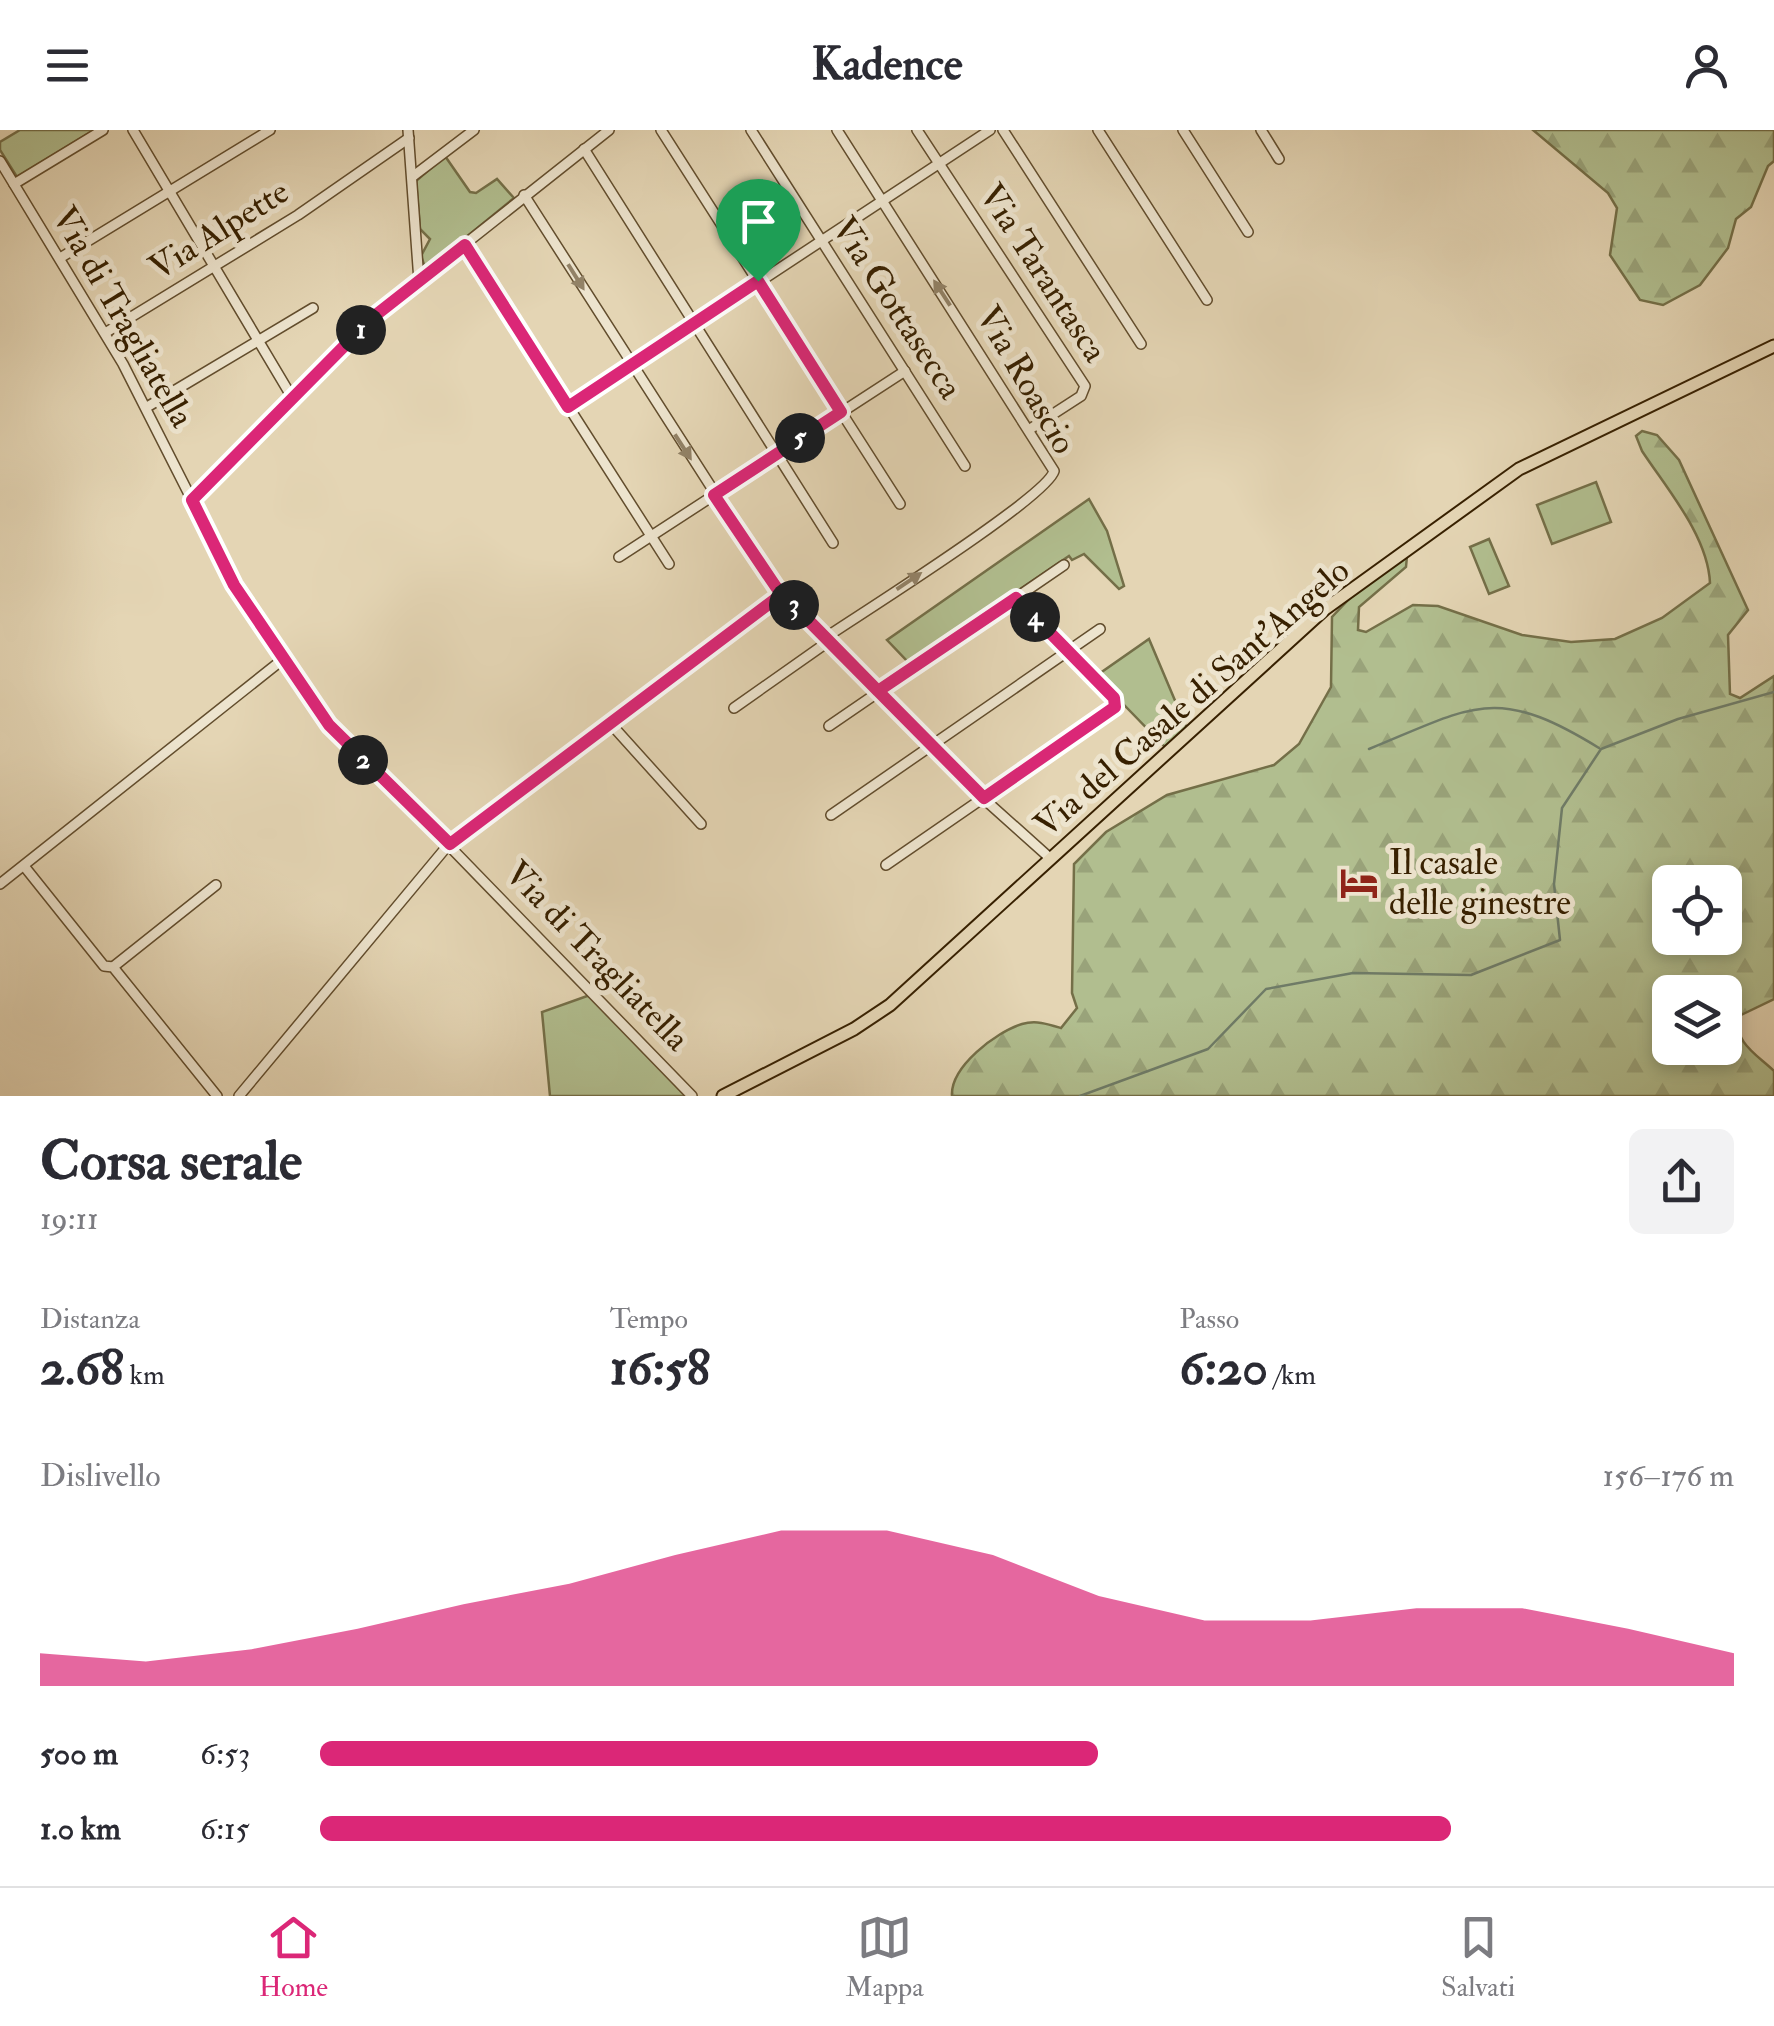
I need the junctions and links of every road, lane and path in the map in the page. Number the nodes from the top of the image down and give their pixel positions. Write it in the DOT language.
graph roads {
  1 [pos="104,130"];
  2 [pos="133,130"];
  3 [pos="270,130"];
  4 [pos="474,130"];
  5 [pos="609,130"];
  6 [pos="661,130"];
  7 [pos="751,130"];
  8 [pos="837,130"];
  9 [pos="918,130"];
  10 [pos="990,130"];
  11 [pos="1004,130"];
  12 [pos="1098,130"];
  13 [pos="1183,130"];
  14 [pos="1260,130"];
  15 [pos="409,134"];
  16 [pos="584,149"];
  17 [pos="1278,158"];
  18 [pos="0,160"];
  19 [pos="939,164"];
  20 [pos="412,177"];
  21 [pos="14,184"];
  22 [pos="171,192"];
  23 [pos="524,194"];
  24 [pos="883,202"];
  25 [pos="1248,232"];
  26 [pos="822,241"];
  27 [pos="465,245"];
  28 [pos="60,258"];
  29 [pos="215,266"];
  30 [pos="420,281"];
  31 [pos="758,281"];
  32 [pos="1207,300"];
  33 [pos="313,308"];
  34 [pos="694,322"];
  35 [pos="105,333"];
  36 [pos="260,341"];
  37 [pos="1140,344"];
  38 [pos="1774,346"];
  39 [pos="630,364"];
  40 [pos="905,370"];
  41 [pos="293,399"];
  42 [pos="147,407"];
  43 [pos="568,407"];
  44 [pos="841,412"];
  45 [pos="1030,429"];
  46 [pos="777,453"];
  47 [pos="965,466"];
  48 [pos="714,495"];
  49 [pos="192,500"];
  50 [pos="900,504"];
  51 [pos="651,536"];
  52 [pos="833,544"];
  53 [pos="620,558"];
  54 [pos="669,564"];
  55 [pos="1064,564"];
  56 [pos="782,594"];
  57 [pos="1016,598"];
  58 [pos="1100,629"];
  59 [pos="830,638"];
  60 [pos="1068,651"];
  61 [pos="282,660"];
  62 [pos="878,691"];
  63 [pos="734,708"];
  64 [pos="610,723"];
  65 [pos="829,726"];
  66 [pos="932,745"];
  67 [pos="984,798"];
  68 [pos="831,815"];
  69 [pos="701,824"];
  70 [pos="450,844"];
  71 [pos="1051,859"];
  72 [pos="886,865"];
  73 [pos="24,866"];
  74 [pos="0,884"];
  75 [pos="216,884"];
  76 [pos="113,967"];
  77 [pos="217,1096"];
  78 [pos="239,1096"];
  79 [pos="692,1096"];
  80 [pos="723,1096"];
  1 -- 21 [label="street"];
  2 -- 22 [label="street"];
  3 -- 22 [label="street"];
  4 -- 20 [label="street"];
  5 -- 16 [label="street"];
  6 -- 31 [label="street"];
  7 -- 26 [label="street, Via Gottasecca"];
  8 -- 24 [label="street, Via Roascio"];
  9 -- 19 [label="street, Via Tarantasca"];
  10 -- 19 [label="street"];
  11 -- 37 [label="street"];
  12 -- 32 [label="street"];
  13 -- 25 [label="street"];
  14 -- 17 [label="street"];
  15 -- 20 [label="street"];
  15 -- 29 [label="street, Via Alpette"];
  16 -- 23 [label="street"];
  16 -- 34 [label="street"];
  18 -- 21 [label="street, Via di Tragliatella"];
  19 -- 24 [label="street"];
  19 -- 45 [label="street, Via Tarantasca"];
  20 -- 30 [label="street"];
  21 -- 28 [label="street, Via di Tragliatella"];
  22 -- 28 [label="street"];
  22 -- 29 [label="street"];
  23 -- 27 [label="street"];
  23 -- 39 [label="street, one-way"];
  24 -- 26 [label="street"];
  45 -- 24 [label="street, Via Roascio, one-way"];
  26 -- 31 [label="street"];
  26 -- 40 [label="street, Via Gottasecca"];
  27 -- 30 [label="street"];
  27 -- 43 [label="street"];
  28 -- 35 [label="street, Via di Tragliatella"];
  29 -- 35 [label="street, Via Alpette"];
  29 -- 36 [label="street"];
  30 -- 41 [label="street"];
  31 -- 34 [label="street"];
  31 -- 44 [label="street"];
  33 -- 36 [label="street"];
  34 -- 39 [label="street"];
  34 -- 46 [label="street"];
  35 -- 42 [label="street, Via di Tragliatella"];
  36 -- 41 [label="street"];
  36 -- 42 [label="street"];
  38 -- 71 [label="main road, Via del Casale di Sant'Angelo"];
  39 -- 43 [label="street"];
  39 -- 48 [label="street, one-way"];
  40 -- 44 [label="street"];
  40 -- 47 [label="street, Via Gottasecca"];
  41 -- 49 [label="street"];
  42 -- 49 [label="street, Via di Tragliatella"];
  43 -- 51 [label="street"];
  44 -- 46 [label="street"];
  44 -- 50 [label="street"];
  59 -- 45 [label="street, Via Roascio, one-way"];
  46 -- 48 [label="street"];
  46 -- 52 [label="street"];
  48 -- 51 [label="street"];
  48 -- 56 [label="street"];
  49 -- 61 [label="street, Via di Tragliatella"];
  51 -- 53 [label="street"];
  51 -- 54 [label="street"];
  55 -- 57 [label="street"];
  56 -- 59 [label="street"];
  56 -- 64 [label="street"];
  57 -- 60 [label="street"];
  57 -- 62 [label="street"];
  58 -- 60 [label="street"];
  59 -- 62 [label="street"];
  59 -- 63 [label="street, Via Roascio"];
  60 -- 66 [label="street"];
  60 -- 67 [label="street"];
  61 -- 70 [label="street, Via di Tragliatella"];
  61 -- 73 [label="street"];
  62 -- 65 [label="street"];
  62 -- 66 [label="street"];
  64 -- 69 [label="street"];
  64 -- 70 [label="street"];
  66 -- 67 [label="street"];
  66 -- 68 [label="street"];
  67 -- 71 [label="street"];
  67 -- 72 [label="street"];
  70 -- 78 [label="street"];
  70 -- 79 [label="street, Via di Tragliatella"];
  71 -- 80 [label="main road, Via del Casale di Sant'Angelo"];
  73 -- 74 [label="street"];
  73 -- 76 [label="street"];
  75 -- 76 [label="street"];
  76 -- 77 [label="street"];
}
